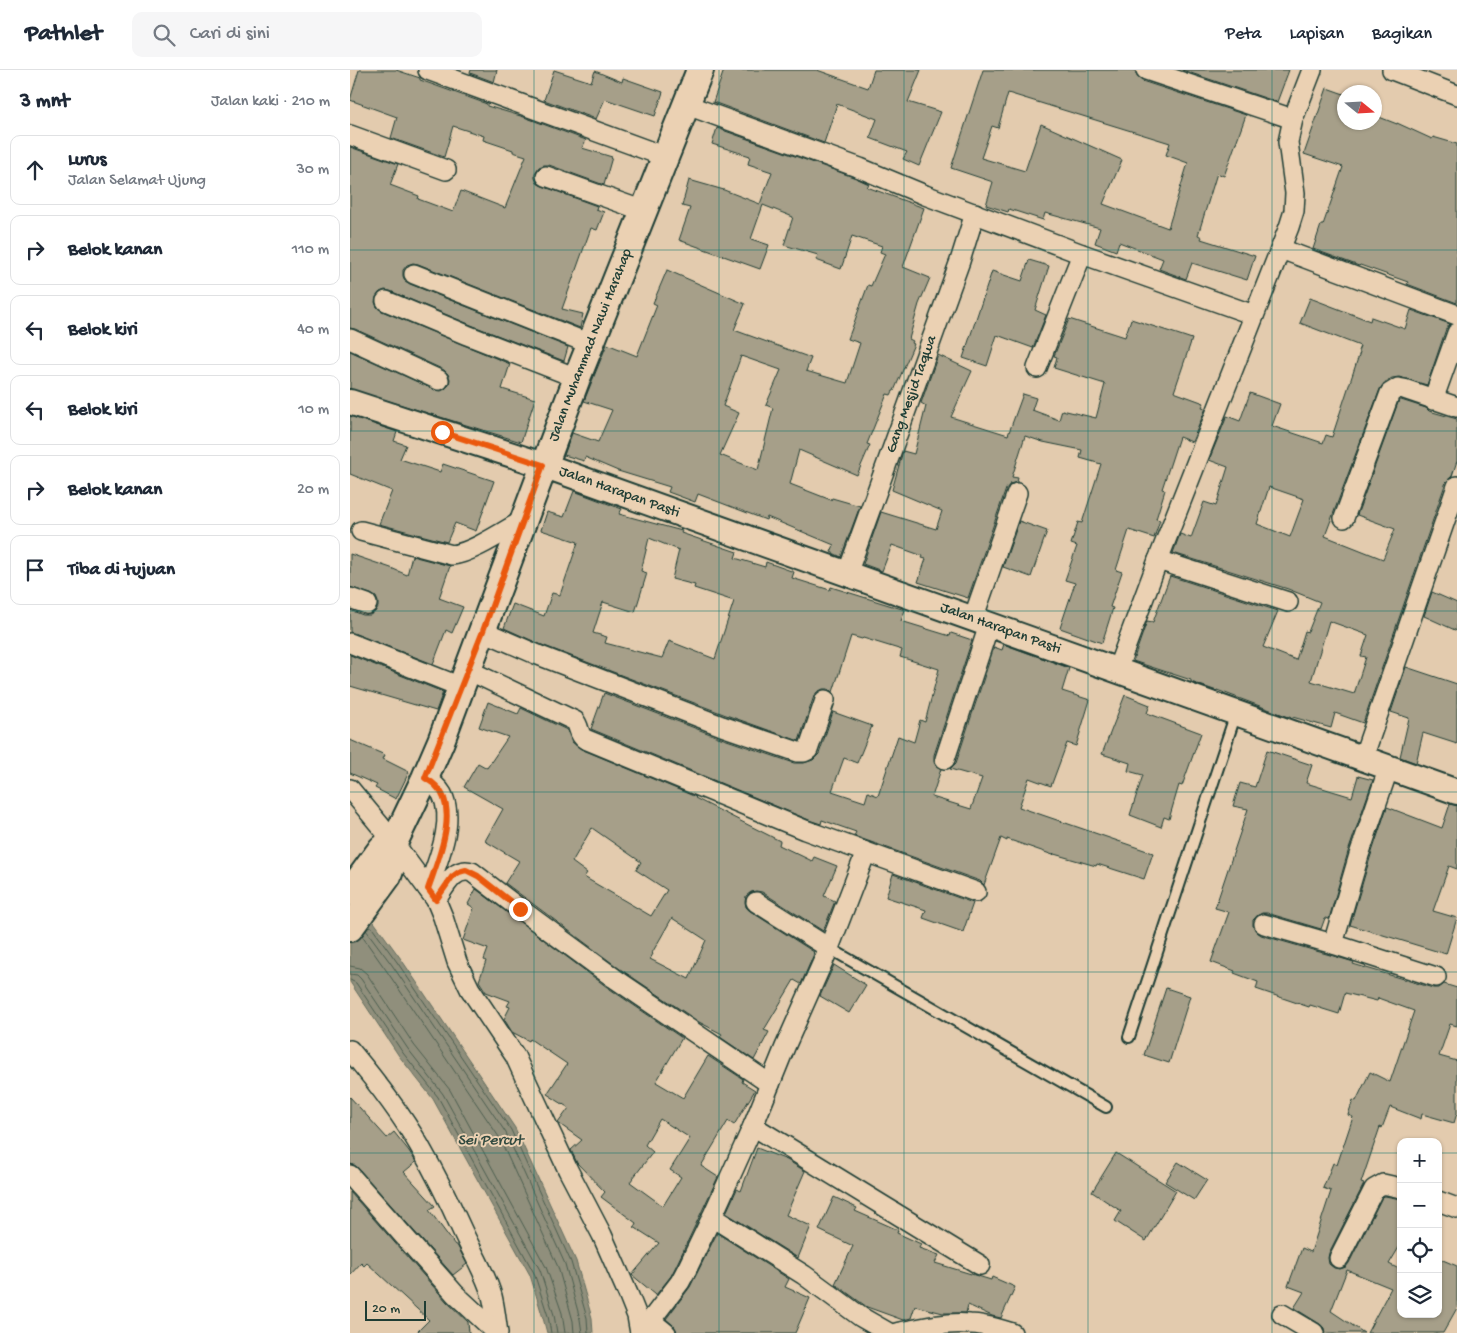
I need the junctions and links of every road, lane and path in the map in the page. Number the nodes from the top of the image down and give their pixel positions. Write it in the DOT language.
graph roads {
  1 [pos="428,70"];
  2 [pos="700,70"];
  3 [pos="1146,70"];
  4 [pos="1312,70"];
  5 [pos="1392,70"];
  6 [pos="1457,95"];
  7 [pos="687,105"];
  8 [pos="1293,119"];
  9 [pos="350,135"];
  10 [pos="666,156"];
  11 [pos="446,170"];
  12 [pos="546,176"];
  13 [pos="644,211"];
  14 [pos="975,213"];
  15 [pos="1281,249"];
  16 [pos="1082,254"];
  17 [pos="414,274"];
  18 [pos="386,301"];
  19 [pos="1254,315"];
  20 [pos="1457,315"];
  21 [pos="1457,333"];
  22 [pos="350,339"];
  23 [pos="590,344"];
  24 [pos="1038,368"];
  25 [pos="577,378"];
  26 [pos="439,380"];
  27 [pos="1434,400"];
  28 [pos="350,402"];
  29 [pos="1457,407"];
  30 [pos="543,465"];
  31 [pos="1457,486"];
  32 [pos="1017,493"];
  33 [pos="1344,518"];
  34 [pos="522,521"];
  35 [pos="361,530"];
  36 [pos="1158,560"];
  37 [pos="847,574"];
  38 [pos="1288,602"];
  39 [pos="981,622"];
  40 [pos="483,631"];
  41 [pos="350,643"];
  42 [pos="1117,670"];
  43 [pos="464,679"];
  44 [pos="826,700"];
  45 [pos="1236,713"];
  46 [pos="1363,758"];
  47 [pos="945,759"];
  48 [pos="1389,767"];
  49 [pos="425,778"];
  50 [pos="350,789"];
  51 [pos="1457,792"];
  52 [pos="394,843"];
  53 [pos="866,852"];
  54 [pos="380,868"];
  55 [pos="350,892"];
  56 [pos="976,892"];
  57 [pos="432,895"];
  58 [pos="756,902"];
  59 [pos="1264,924"];
  60 [pos="350,928"];
  61 [pos="1333,944"];
  62 [pos="829,948"];
  63 [pos="1436,977"];
  64 [pos="1129,1037"];
  65 [pos="350,1050"];
  66 [pos="770,1084"];
  67 [pos="1106,1107"];
  68 [pos="753,1126"];
  69 [pos="350,1175"];
  70 [pos="1397,1187"];
  71 [pos="1442,1202"];
  72 [pos="1457,1208"];
  73 [pos="712,1217"];
  74 [pos="1339,1258"];
  75 [pos="980,1264"];
  76 [pos="1282,1314"];
  77 [pos="643,1328"];
  78 [pos="497,1333"];
  79 [pos="666,1333"];
  80 [pos="889,1333"];
  81 [pos="896,1333"];
  82 [pos="1012,1333"];
  83 [pos="1314,1333"];
  1 -- 10 [label="street"];
  2 -- 7 [label="main road, Jalan Muhammad Nawi Harahap"];
  3 -- 8 [label="street"];
  4 -- 8 [label="street"];
  5 -- 6 [label="street"];
  7 -- 10 [label="main road, Jalan Muhammad Nawi Harahap"];
  7 -- 14 [label="street"];
  8 -- 15 [label="street"];
  9 -- 11 [label="street"];
  10 -- 13 [label="main road, Jalan Muhammad Nawi Harahap"];
  12 -- 13 [label="street"];
  13 -- 23 [label="main road, Jalan Muhammad Nawi Harahap"];
  14 -- 16 [label="street"];
  14 -- 37 [label="street, Gang Mesjid Taqwa"];
  15 -- 19 [label="street"];
  15 -- 20 [label="street"];
  16 -- 19 [label="street"];
  16 -- 24 [label="street"];
  17 -- 23 [label="street"];
  18 -- 25 [label="street"];
  19 -- 36 [label="street"];
  21 -- 27 [label="street"];
  22 -- 26 [label="street"];
  23 -- 25 [label="main road, Jalan Muhammad Nawi Harahap"];
  25 -- 30 [label="main road, Jalan Muhammad Nawi Harahap"];
  27 -- 29 [label="street"];
  27 -- 33 [label="street"];
  28 -- 30 [label="street, Jalan Harapan Pasti"];
  30 -- 34 [label="main road, Jalan Muhammad Nawi Harahap"];
  30 -- 37 [label="street, Jalan Harapan Pasti"];
  31 -- 46 [label="street"];
  32 -- 39 [label="street"];
  34 -- 35 [label="street"];
  34 -- 40 [label="main road, Jalan Muhammad Nawi Harahap"];
  36 -- 38 [label="street"];
  36 -- 42 [label="street"];
  37 -- 39 [label="street, Jalan Harapan Pasti"];
  39 -- 42 [label="street, Jalan Harapan Pasti"];
  39 -- 47 [label="street"];
  40 -- 43 [label="main road, Jalan Muhammad Nawi Harahap"];
  40 -- 44 [label="street"];
  41 -- 43 [label="street"];
  42 -- 45 [label="street, Jalan Harapan Pasti"];
  43 -- 49 [label="main road, Jalan Muhammad Nawi Harahap"];
  43 -- 53 [label="street"];
  45 -- 46 [label="street, Jalan Harapan Pasti"];
  45 -- 64 [label="lane"];
  46 -- 48 [label="street, Jalan Harapan Pasti"];
  48 -- 51 [label="street, Jalan Harapan Pasti"];
  48 -- 61 [label="street"];
  49 -- 52 [label="main road, Jalan Muhammad Nawi Harahap"];
  49 -- 57 [label="street"];
  50 -- 52 [label="street"];
  52 -- 54 [label="main road, Jalan Muhammad Nawi Harahap"];
  52 -- 57 [label="street"];
  53 -- 56 [label="street"];
  53 -- 62 [label="street"];
  54 -- 55 [label="main road"];
  54 -- 60 [label="main road"];
  57 -- 66 [label="street"];
  57 -- 77 [label="street"];
  58 -- 62 [label="street"];
  59 -- 61 [label="street"];
  61 -- 63 [label="street"];
  62 -- 66 [label="street"];
  62 -- 67 [label="lane"];
  65 -- 78 [label="street"];
  66 -- 68 [label="street"];
  68 -- 73 [label="street"];
  68 -- 75 [label="street"];
  69 -- 78 [label="street"];
  70 -- 74 [label="street"];
  71 -- 72 [label="street"];
  73 -- 77 [label="street"];
  73 -- 80 [label="street"];
  76 -- 83 [label="street"];
  77 -- 79 [label="street"];
  81 -- 82 [label="street"];
}
